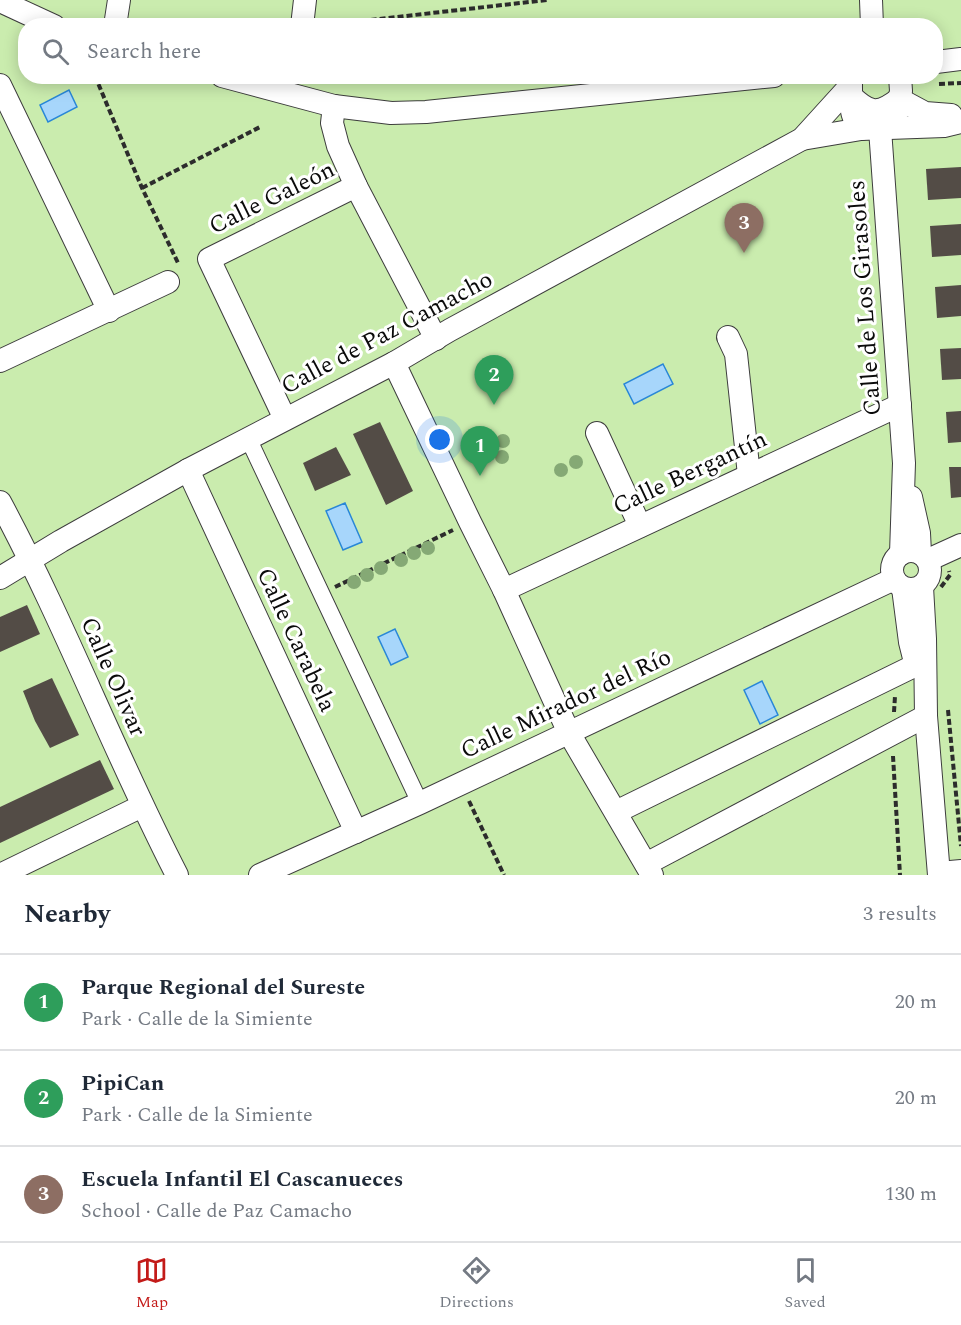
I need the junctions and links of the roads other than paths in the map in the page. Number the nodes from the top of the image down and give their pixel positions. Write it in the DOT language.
graph roads {
  1 [pos="305,0"];
  2 [pos="872,0"];
  3 [pos="0,1"];
  4 [pos="117,1"];
  5 [pos="37,18"];
  6 [pos="116,18"];
  7 [pos="303,18"];
  8 [pos="872,18"];
  9 [pos="961,59"];
  10 [pos="943,70"];
  11 [pos="697,84"];
  12 [pos="0,85"];
  13 [pos="296,86"];
  14 [pos="851,86"];
  15 [pos="900,88"];
  16 [pos="334,106"];
  17 [pos="961,116"];
  18 [pos="961,122"];
  19 [pos="871,129"];
  20 [pos="802,139"];
  21 [pos="356,186"];
  22 [pos="168,282"];
  23 [pos="109,311"];
  24 [pos="728,337"];
  25 [pos="436,339"];
  26 [pos="0,361"];
  27 [pos="394,363"];
  28 [pos="900,405"];
  29 [pos="285,418"];
  30 [pos="597,433"];
  31 [pos="249,440"];
  32 [pos="188,470"];
  33 [pos="749,476"];
  34 [pos="0,502"];
  35 [pos="640,526"];
  36 [pos="931,553"];
  37 [pos="31,560"];
  38 [pos="0,578"];
  39 [pos="914,586"];
  40 [pos="504,590"];
  41 [pos="915,666"];
  42 [pos="926,714"];
  43 [pos="569,733"];
  44 [pos="420,803"];
  45 [pos="142,806"];
  46 [pos="616,812"];
  47 [pos="356,832"];
  48 [pos="961,868"];
  49 [pos="649,869"];
  50 [pos="939,872"];
  51 [pos="0,875"];
  52 [pos="177,875"];
  53 [pos="260,875"];
  1 -- 7 [label="street"];
  2 -- 8 [label="street"];
  3 -- 5 [label="street"];
  4 -- 6 [label="street"];
  9 -- 10 [label="street"];
  11 -- 16 [label="street"];
  12 -- 23 [label="street"];
  13 -- 16 [label="street"];
  14 -- 15 [label="street"];
  14 -- 19 [label="street, Calle de Los Girasoles"];
  14 -- 20 [label="street, Calle de Paz Camacho"];
  15 -- 17 [label="street"];
  15 -- 19 [label="street"];
  16 -- 21 [label="street, Calle Galeón"];
  18 -- 19 [label="street, Calle de Paz Camacho"];
  19 -- 20 [label="street, Calle de Paz Camacho"];
  19 -- 28 [label="street, Calle de Los Girasoles"];
  20 -- 25 [label="street, Calle de Paz Camacho"];
  21 -- 25 [label="street, Calle Galeón"];
  21 -- 29 [label="street, Calle Galeón"];
  22 -- 23 [label="street"];
  23 -- 26 [label="street"];
  24 -- 33 [label="street"];
  25 -- 27 [label="street, Calle de Paz Camacho"];
  27 -- 29 [label="street, Calle de Paz Camacho"];
  27 -- 40 [label="street"];
  28 -- 33 [label="street, Calle Bergantín"];
  28 -- 36 [label="street, Calle de Los Girasoles"];
  29 -- 31 [label="street, Calle de Paz Camacho"];
  30 -- 35 [label="street"];
  31 -- 32 [label="street, Calle de Paz Camacho"];
  31 -- 44 [label="street"];
  32 -- 37 [label="street, Calle de Paz Camacho"];
  32 -- 47 [label="street, Calle Carabela"];
  33 -- 35 [label="street, Calle Bergantín"];
  34 -- 37 [label="street, Calle Olivar"];
  35 -- 40 [label="street, Calle Bergantín"];
  36 -- 39 [label="street"];
  36 -- 39 [label="street"];
  37 -- 38 [label="street, Calle de Paz Camacho"];
  37 -- 45 [label="street, Calle Olivar"];
  39 -- 41 [label="street"];
  39 -- 42 [label="street"];
  39 -- 43 [label="street, Calle Mirador del Río"];
  40 -- 43 [label="street"];
  41 -- 42 [label="street"];
  41 -- 46 [label="street"];
  42 -- 49 [label="street"];
  42 -- 50 [label="street"];
  43 -- 44 [label="street, Calle Mirador del Río"];
  43 -- 46 [label="street"];
  44 -- 47 [label="street, Calle Mirador del Río"];
  45 -- 51 [label="street"];
  45 -- 52 [label="street, Calle Olivar"];
  46 -- 49 [label="street"];
  47 -- 53 [label="street, Calle Mirador del Río"];
  48 -- 50 [label="street"];
}
